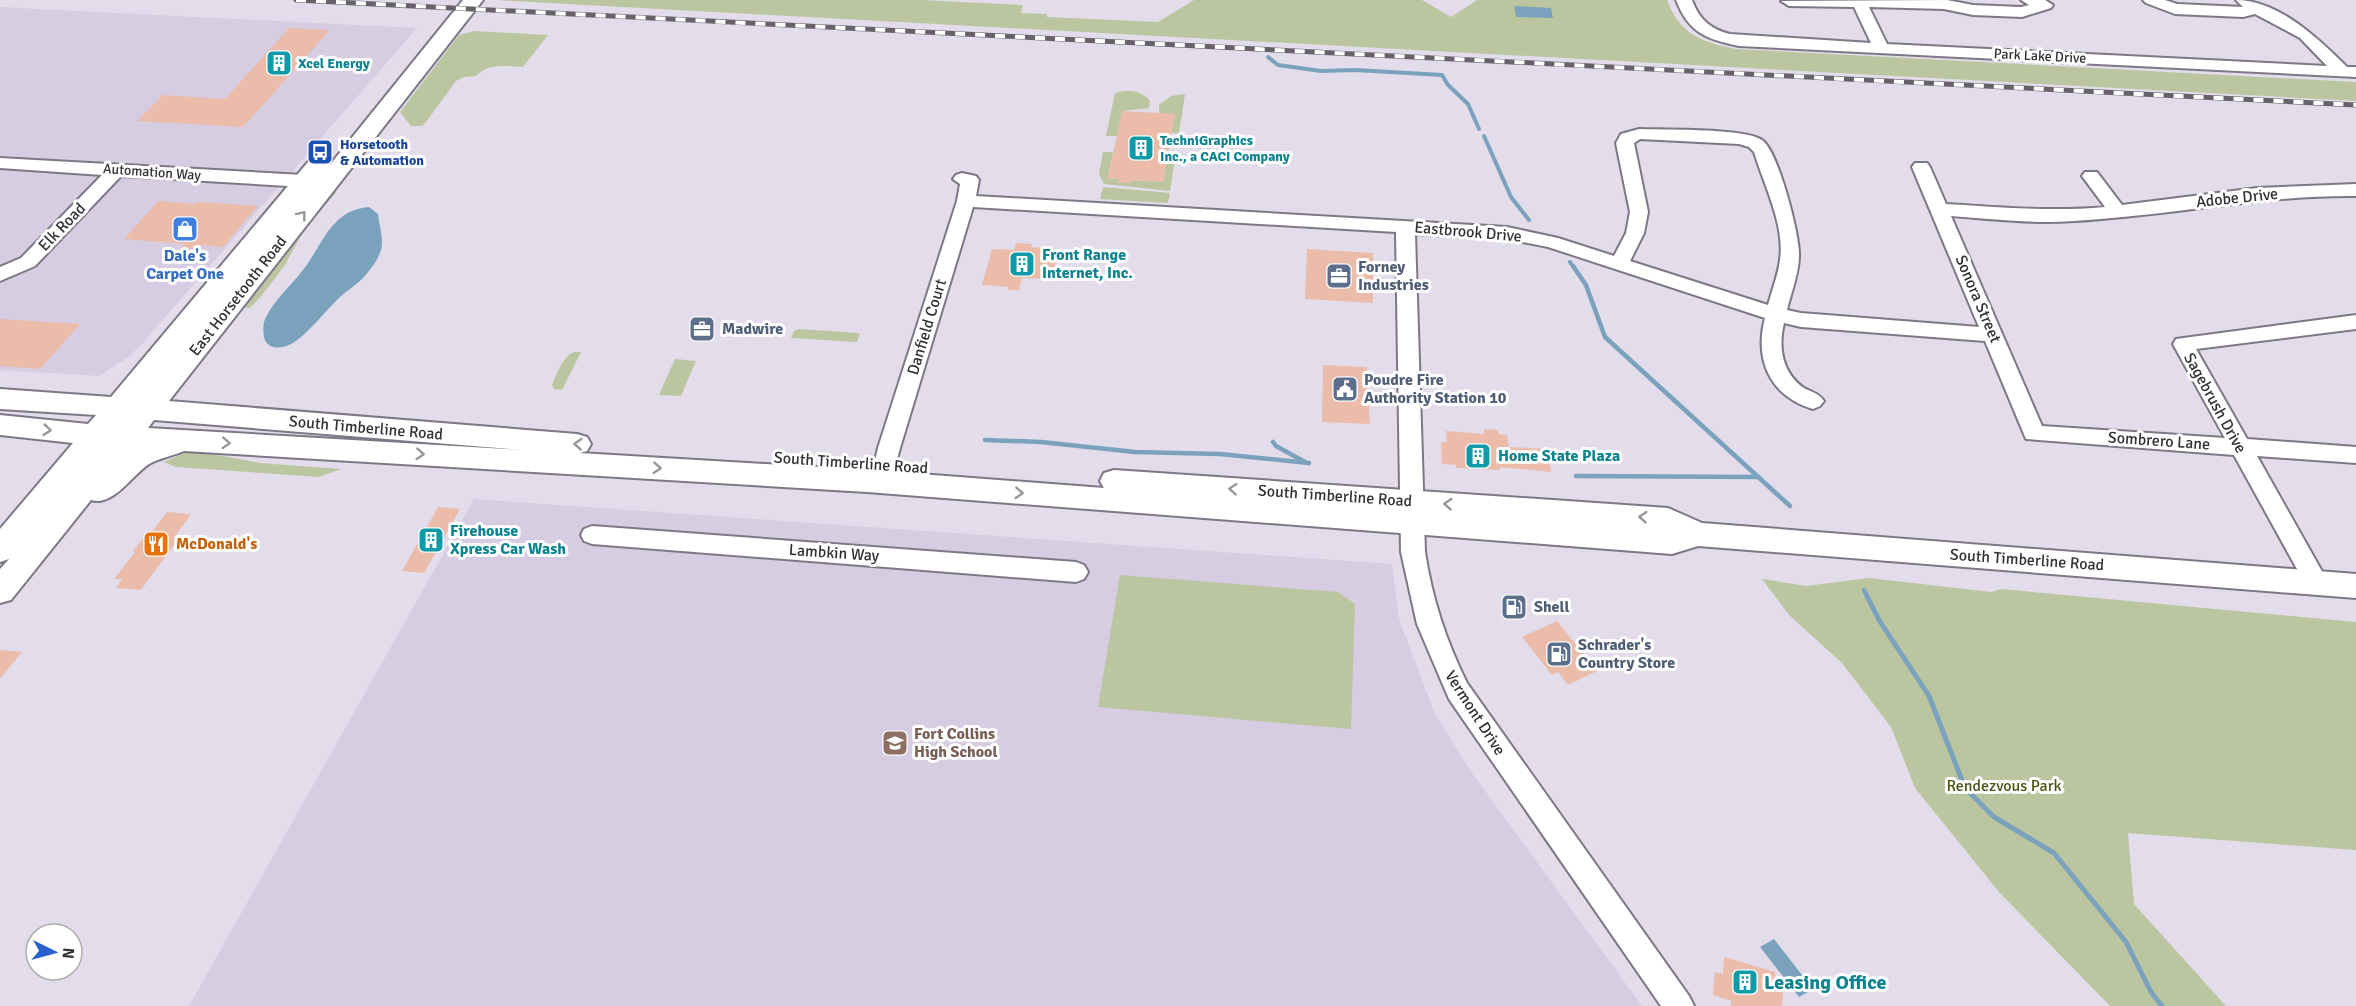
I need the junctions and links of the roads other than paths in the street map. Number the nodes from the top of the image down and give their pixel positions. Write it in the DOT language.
graph roads {
  1 [pos="455,0"];
  2 [pos="473,0"];
  3 [pos="1684,0"];
  4 [pos="1963,0"];
  5 [pos="2030,0"];
  6 [pos="2151,0"];
  7 [pos="1789,1"];
  8 [pos="1859,1"];
  9 [pos="1944,4"];
  10 [pos="2249,4"];
  11 [pos="2295,29"];
  12 [pos="1882,49"];
  13 [pos="2315,70"];
  14 [pos="2349,71"];
  15 [pos="0,163"];
  16 [pos="1921,167"];
  17 [pos="117,169"];
  18 [pos="2091,176"];
  19 [pos="962,179"];
  20 [pos="304,181"];
  21 [pos="2356,190"];
  22 [pos="966,201"];
  23 [pos="1940,210"];
  24 [pos="2118,212"];
  25 [pos="1405,227"];
  26 [pos="243,255"];
  27 [pos="1619,265"];
  28 [pos="0,275"];
  29 [pos="1775,314"];
  30 [pos="2356,322"];
  31 [pos="1994,335"];
  32 [pos="189,358"];
  33 [pos="0,399"];
  34 [pos="1813,401"];
  35 [pos="62,403"];
  36 [pos="118,407"];
  37 [pos="149,409"];
  38 [pos="0,425"];
  39 [pos="375,429"];
  40 [pos="2034,433"];
  41 [pos="95,434"];
  42 [pos="125,436"];
  43 [pos="192,441"];
  44 [pos="2240,447"];
  45 [pos="2356,455"];
  46 [pos="883,474"];
  47 [pos="1413,512"];
  48 [pos="592,535"];
  49 [pos="0,550"];
  50 [pos="1076,572"];
  51 [pos="2316,582"];
  52 [pos="2356,586"];
  53 [pos="0,593"];
  54 [pos="1679,1006"];
  1 -- 20 [label="main road, East Horsetooth Road"];
  32 -- 2 [label="main road, East Horsetooth Road, one-way"];
  3 -- 12 [label="street, Park Lake Drive"];
  4 -- 9 [label="street"];
  5 -- 9 [label="street"];
  6 -- 10 [label="street"];
  7 -- 8 [label="street"];
  8 -- 9 [label="street"];
  8 -- 12 [label="street"];
  10 -- 11 [label="street"];
  11 -- 13 [label="street"];
  11 -- 14 [label="street"];
  12 -- 13 [label="street, Park Lake Drive"];
  13 -- 14 [label="street, Park Lake Drive"];
  15 -- 17 [label="street, Automation Way"];
  16 -- 23 [label="street, Sonora Street"];
  17 -- 20 [label="street, Automation Way"];
  17 -- 28 [label="street, Elk Road"];
  18 -- 24 [label="street"];
  19 -- 22 [label="street, Danfield Court"];
  20 -- 26 [label="main road, East Horsetooth Road"];
  21 -- 24 [label="street, Adobe Drive"];
  22 -- 25 [label="street, Eastbrook Drive"];
  22 -- 46 [label="street, Danfield Court"];
  23 -- 24 [label="street, Adobe Drive"];
  23 -- 31 [label="street, Sonora Street"];
  25 -- 27 [label="street, Eastbrook Drive"];
  25 -- 47 [label="street, Vermont Drive"];
  26 -- 35 [label="main road"];
  26 -- 36 [label="main road, East Horsetooth Road"];
  27 -- 29 [label="street, Eastbrook Drive"];
  27 -- 29 [label="street"];
  29 -- 31 [label="street, Eastbrook Drive"];
  29 -- 34 [label="street"];
  30 -- 44 [label="street, Sagebrush Drive"];
  31 -- 40 [label="street, Sonora Street"];
  32 -- 37 [label="main road, East Horsetooth Road"];
  32 -- 39 [label="main road"];
  33 -- 35 [label="main road, South Timberline Road"];
  35 -- 36 [label="main road, South Timberline Road"];
  36 -- 37 [label="main road, South Timberline Road"];
  36 -- 41 [label="main road, East Horsetooth Road"];
  37 -- 39 [label="main road, South Timberline Road"];
  37 -- 42 [label="main road, East Horsetooth Road"];
  38 -- 41 [label="main road, South Timberline Road, one-way"];
  46 -- 39 [label="main road, South Timberline Road, one-way"];
  40 -- 44 [label="street, Sombrero Lane"];
  41 -- 42 [label="main road, South Timberline Road"];
  41 -- 49 [label="main road, East Horsetooth Road"];
  42 -- 43 [label="main road, South Timberline Road"];
  42 -- 53 [label="main road, East Horsetooth Road"];
  43 -- 46 [label="main road, South Timberline Road, one-way"];
  43 -- 53 [label="main road"];
  44 -- 45 [label="street, Sombrero Lane"];
  44 -- 51 [label="street, Sagebrush Drive"];
  46 -- 47 [label="main road, South Timberline Road"];
  47 -- 51 [label="main road, South Timberline Road"];
  47 -- 54 [label="street, Vermont Drive"];
  48 -- 50 [label="street, Lambkin Way"];
  51 -- 52 [label="main road, South Timberline Road"];
}
